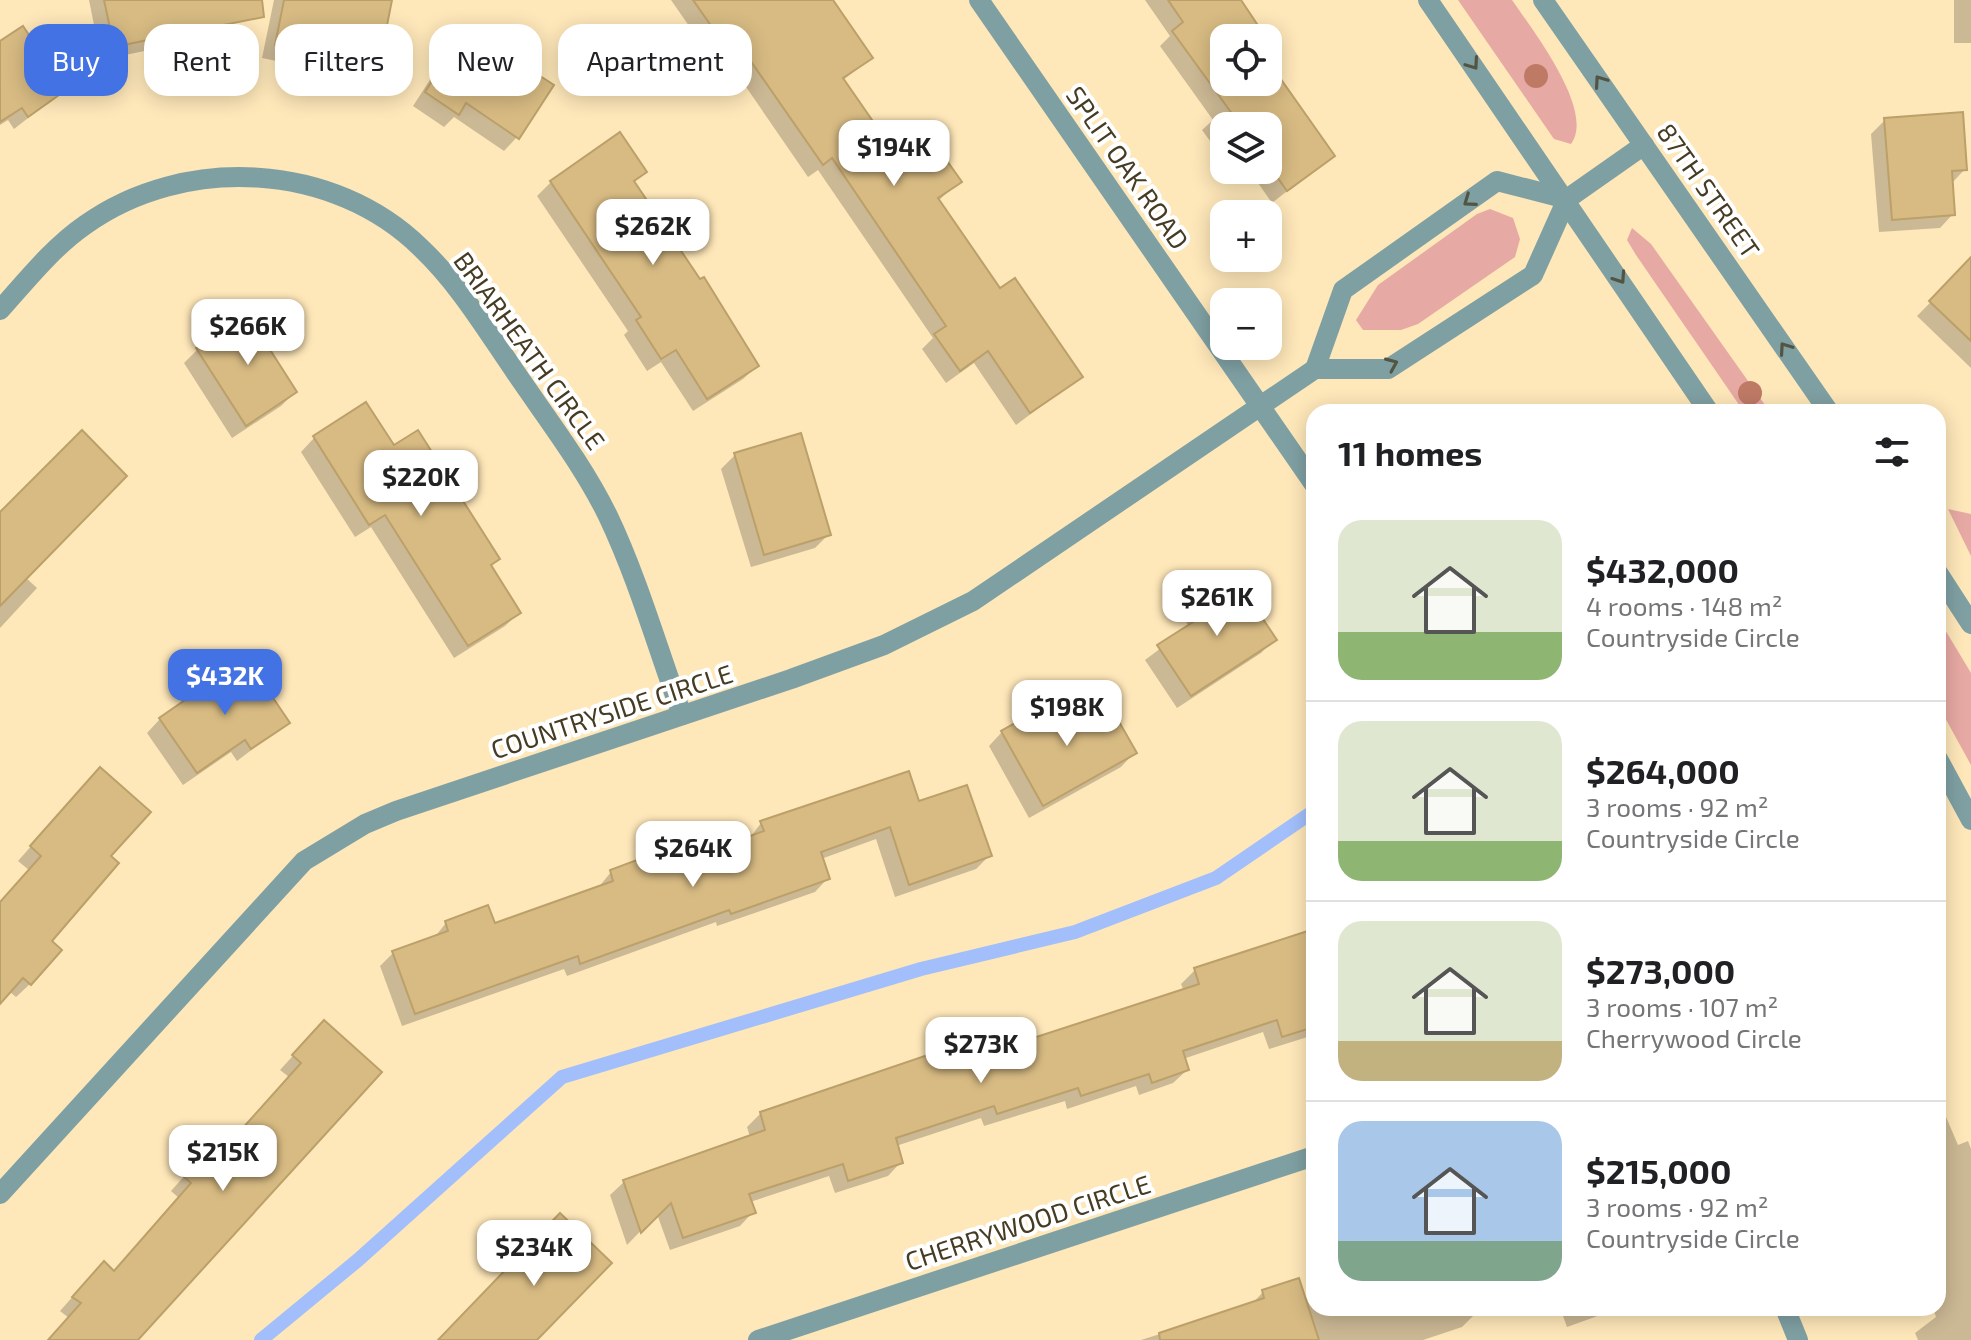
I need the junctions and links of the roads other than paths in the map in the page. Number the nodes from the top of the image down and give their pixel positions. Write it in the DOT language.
graph roads {
  1 [pos="979,0"];
  2 [pos="1428,0"];
  3 [pos="1543,0"];
  4 [pos="1644,145"];
  5 [pos="1567,199"];
  6 [pos="0,310"];
  7 [pos="1315,369"];
  8 [pos="1704,404"];
  9 [pos="1823,404"];
  10 [pos="1260,406"];
  11 [pos="1306,472"];
  12 [pos="1946,585"];
  13 [pos="1971,624"];
  14 [pos="682,715"];
  15 [pos="1946,774"];
  16 [pos="1971,820"];
  17 [pos="1306,1159"];
  18 [pos="0,1194"];
  19 [pos="1788,1316"];
  20 [pos="758,1340"];
  21 [pos="1798,1340"];
  1 -- 10 [label="street, SPLIT OAK ROAD"];
  2 -- 5 [label="street, one-way"];
  4 -- 3 [label="street, 87TH STREET, one-way"];
  4 -- 5 [label="street"];
  9 -- 4 [label="street, 87TH STREET, one-way"];
  7 -- 5 [label="street, one-way"];
  5 -- 7 [label="street, one-way"];
  5 -- 8 [label="street, one-way"];
  6 -- 14 [label="street, BRIARHEATH CIRCLE"];
  7 -- 10 [label="street, COUNTRYSIDE CIRCLE"];
  10 -- 11 [label="street, SPLIT OAK ROAD"];
  10 -- 14 [label="street, COUNTRYSIDE CIRCLE"];
  12 -- 13 [label="street"];
  14 -- 18 [label="street, COUNTRYSIDE CIRCLE"];
  15 -- 16 [label="street"];
  17 -- 20 [label="street, CHERRYWOOD CIRCLE"];
  19 -- 21 [label="street"];
}
